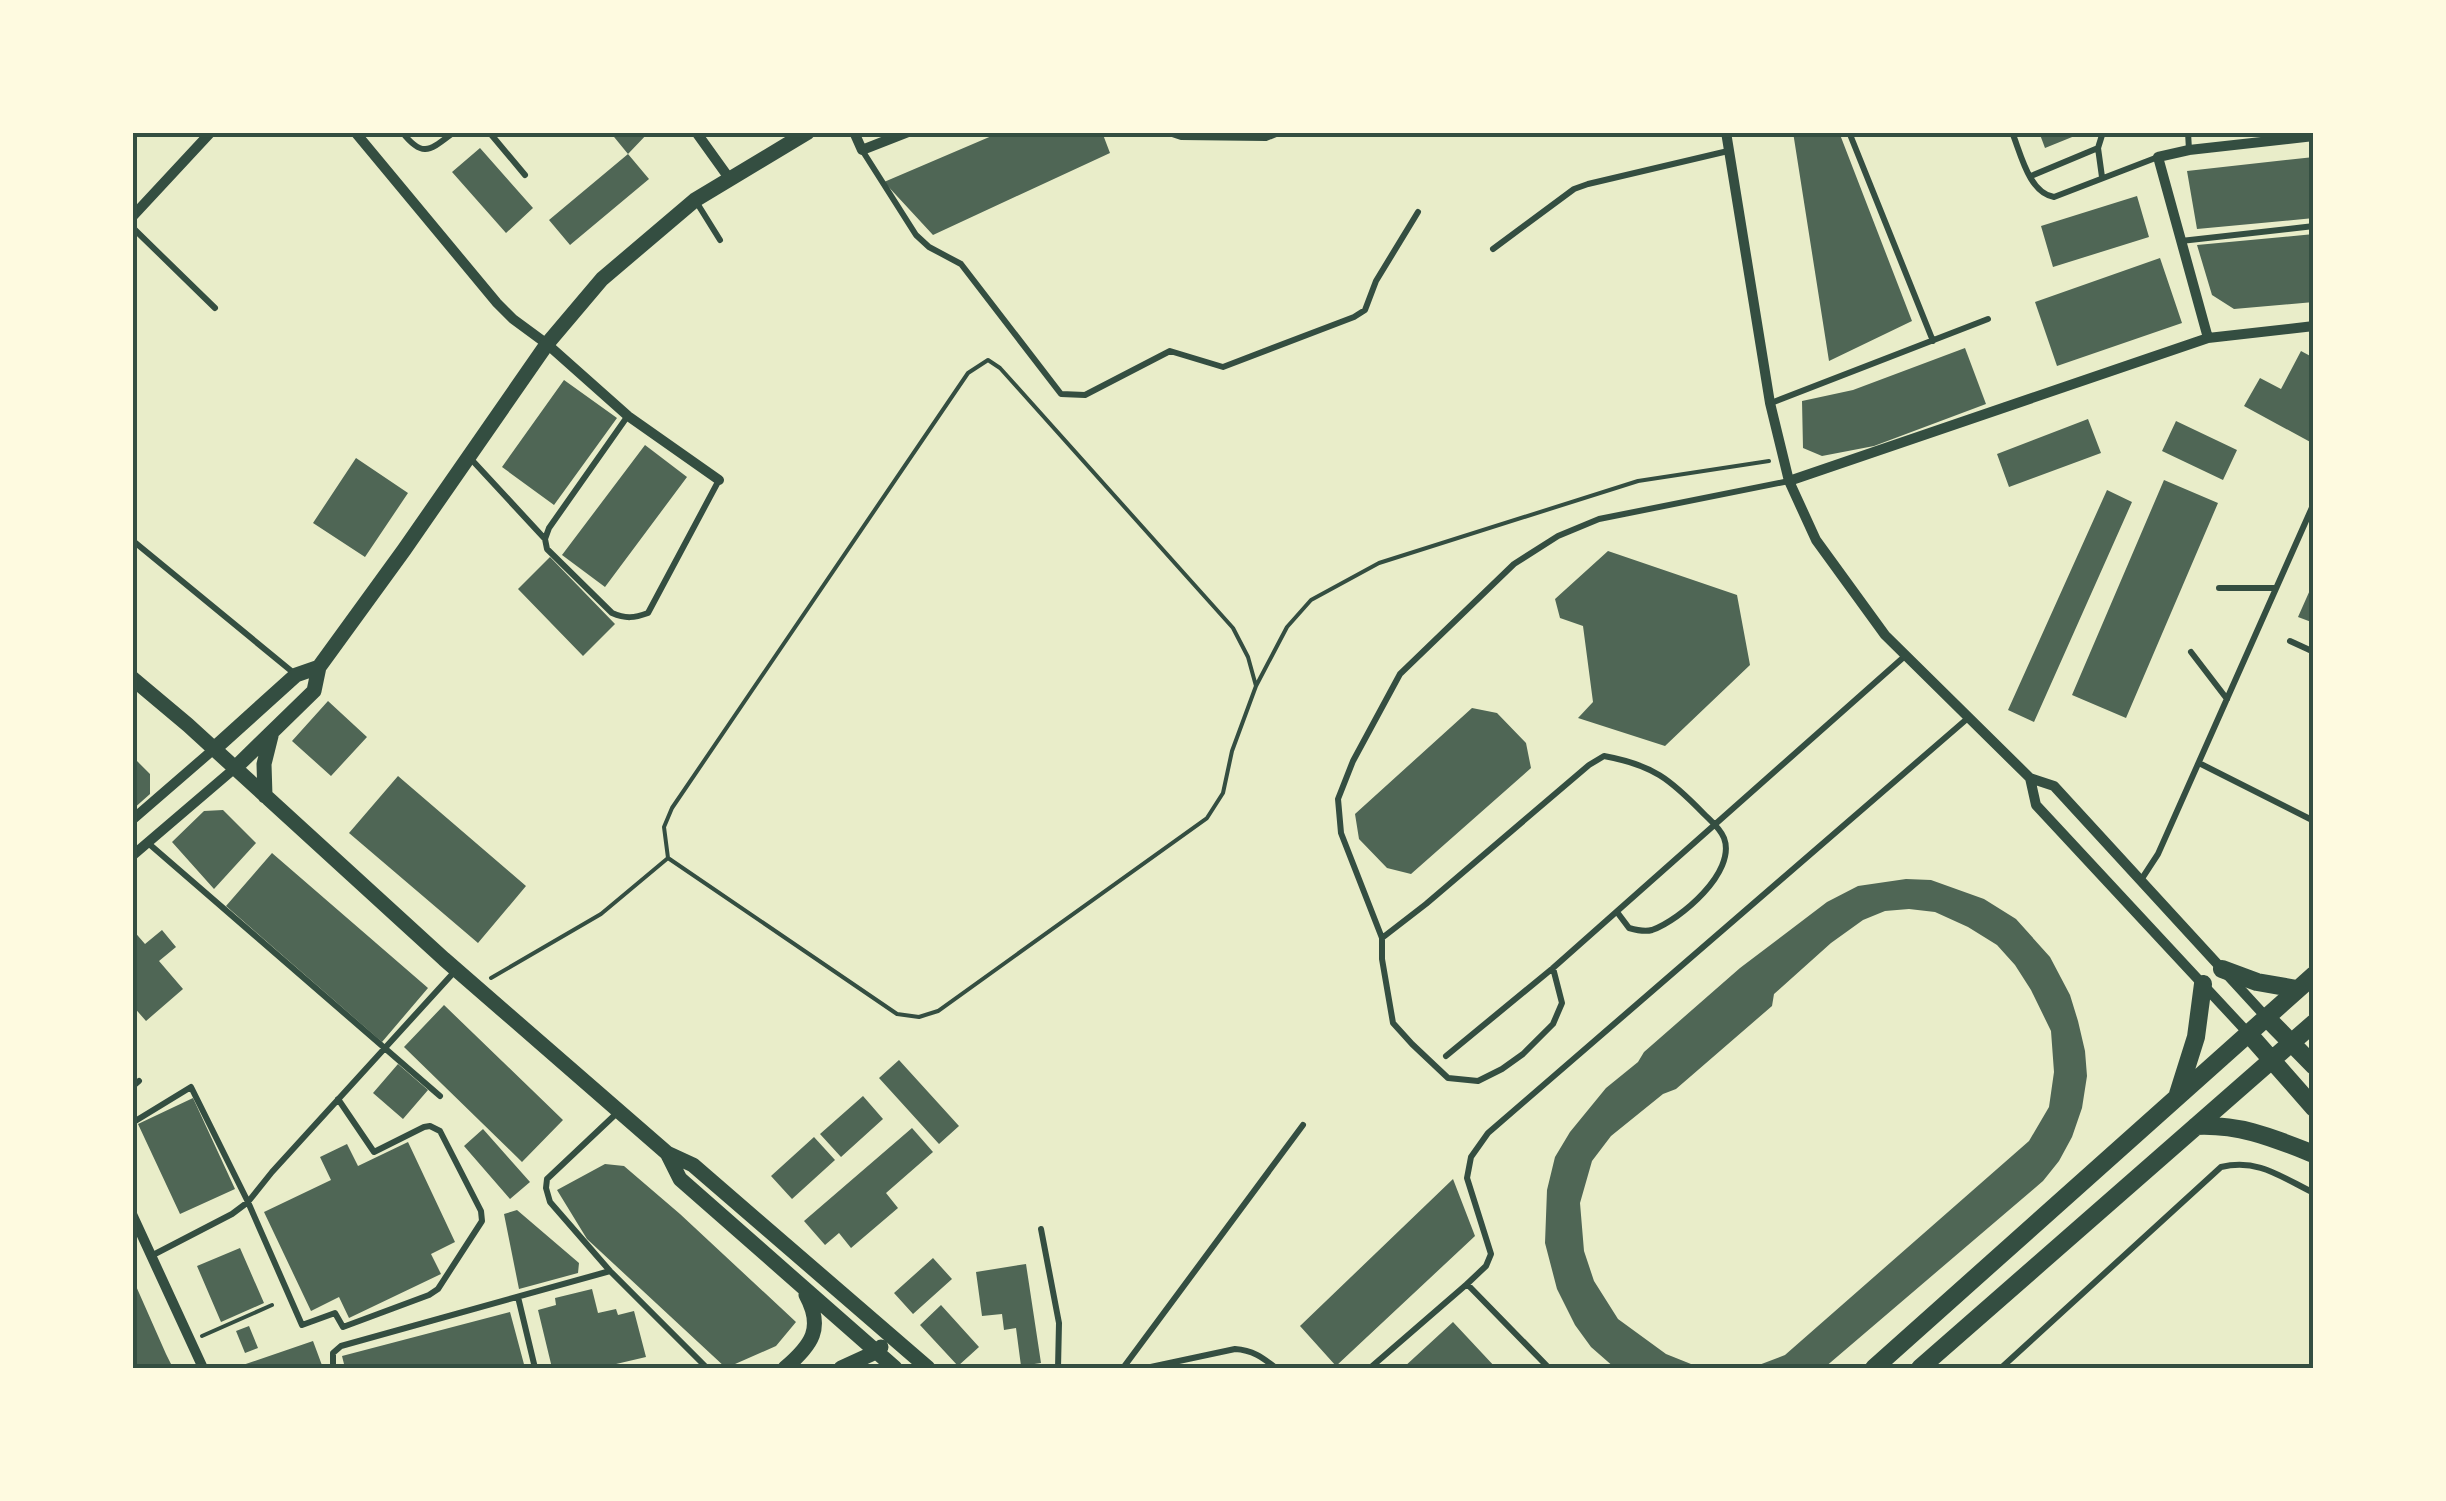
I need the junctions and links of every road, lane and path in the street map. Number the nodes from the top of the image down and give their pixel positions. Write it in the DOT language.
graph roads {
  1 [pos="211,132"];
  2 [pos="355,132"];
  3 [pos="402,132"];
  4 [pos="454,132"];
  5 [pos="489,132"];
  6 [pos="696,132"];
  7 [pos="808,132"];
  8 [pos="854,132"];
  9 [pos="908,132"];
  10 [pos="1166,132"];
  11 [pos="1281,132"];
  12 [pos="1726,132"];
  13 [pos="1849,132"];
  14 [pos="2012,132"];
  15 [pos="2103,132"];
  16 [pos="2188,132"];
  17 [pos="2314,136"];
  18 [pos="2098,148"];
  19 [pos="862,150"];
  20 [pos="2189,150"];
  21 [pos="1729,151"];
  22 [pos="2158,157"];
  23 [pos="525,175"];
  24 [pos="2030,176"];
  25 [pos="2102,177"];
  26 [pos="730,178"];
  27 [pos="694,200"];
  28 [pos="1418,212"];
  29 [pos="132,217"];
  30 [pos="132,226"];
  31 [pos="2314,226"];
  32 [pos="720,240"];
  33 [pos="2182,241"];
  34 [pos="1493,249"];
  35 [pos="215,308"];
  36 [pos="1988,319"];
  37 [pos="2314,326"];
  38 [pos="2208,338"];
  39 [pos="1933,341"];
  40 [pos="547,344"];
  41 [pos="1770,403"];
  42 [pos="628,416"];
  43 [pos="470,457"];
  44 [pos="1784,458"];
  45 [pos="719,480"];
  46 [pos="1790,482"];
  47 [pos="2314,503"];
  48 [pos="545,539"];
  49 [pos="132,540"];
  50 [pos="2219,588"];
  51 [pos="2276,588"];
  52 [pos="2290,641"];
  53 [pos="2191,652"];
  54 [pos="2314,652"];
  55 [pos="1905,656"];
  56 [pos="319,667"];
  57 [pos="296,674"];
  58 [pos="132,678"];
  59 [pos="1256,686"];
  60 [pos="2226,699"];
  61 [pos="1968,718"];
  62 [pos="188,725"];
  63 [pos="236,730"];
  64 [pos="273,732"];
  65 [pos="214,749"];
  66 [pos="2199,763"];
  67 [pos="240,764"];
  68 [pos="2030,778"];
  69 [pos="265,796"];
  70 [pos="132,820"];
  71 [pos="2314,821"];
  72 [pos="148,843"];
  73 [pos="132,856"];
  74 [pos="668,858"];
  75 [pos="2140,881"];
  76 [pos="2123,898"];
  77 [pos="1616,912"];
  78 [pos="1382,938"];
  79 [pos="1554,968"];
  80 [pos="2222,969"];
  81 [pos="456,970"];
  82 [pos="2314,975"];
  83 [pos="2203,984"];
  84 [pos="476,987"];
  85 [pos="2297,989"];
  86 [pos="2266,1017"];
  87 [pos="2314,1022"];
  88 [pos="2248,1033"];
  89 [pos="2291,1042"];
  90 [pos="385,1047"];
  91 [pos="1446,1056"];
  92 [pos="2272,1060"];
  93 [pos="2314,1066"];
  94 [pos="440,1096"];
  95 [pos="338,1099"];
  96 [pos="2176,1100"];
  97 [pos="2314,1108"];
  98 [pos="619,1111"];
  99 [pos="132,1124"];
  100 [pos="1303,1125"];
  101 [pos="2196,1126"];
  102 [pos="667,1152"];
  103 [pos="2314,1154"];
  104 [pos="2314,1192"];
  105 [pos="248,1202"];
  106 [pos="132,1214"];
  107 [pos="1041,1228"];
  108 [pos="150,1256"];
  109 [pos="610,1271"];
  110 [pos="1467,1284"];
  111 [pos="801,1286"];
  112 [pos="518,1298"];
  113 [pos="272,1305"];
  114 [pos="202,1336"];
  115 [pos="890,1336"];
  116 [pos="876,1352"];
  117 [pos="203,1368"];
  118 [pos="333,1368"];
  119 [pos="536,1368"];
  120 [pos="707,1368"];
  121 [pos="785,1368"];
  122 [pos="841,1368"];
  123 [pos="894,1368"];
  124 [pos="928,1368"];
  125 [pos="1058,1368"];
  126 [pos="1122,1368"];
  127 [pos="1146,1368"];
  128 [pos="1276,1368"];
  129 [pos="1370,1368"];
  130 [pos="1549,1368"];
  131 [pos="1874,1368"];
  132 [pos="1920,1368"];
  133 [pos="2000,1368"];
  1 -- 29 [label="street"];
  2 -- 40 [label="street"];
  3 -- 4 [label="lane"];
  5 -- 23 [label="lane"];
  6 -- 26 [label="street"];
  7 -- 26 [label="street"];
  8 -- 19 [label="street"];
  9 -- 19 [label="street"];
  10 -- 11 [label="lane"];
  12 -- 21 [label="street"];
  13 -- 39 [label="lane"];
  14 -- 24 [label="lane"];
  15 -- 18 [label="lane"];
  16 -- 20 [label="lane"];
  17 -- 20 [label="street"];
  18 -- 24 [label="lane"];
  18 -- 25 [label="lane"];
  19 -- 28 [label="lane"];
  20 -- 22 [label="street"];
  21 -- 34 [label="lane"];
  21 -- 41 [label="street"];
  22 -- 25 [label="lane"];
  22 -- 33 [label="street"];
  24 -- 25 [label="lane"];
  26 -- 27 [label="street"];
  27 -- 32 [label="lane"];
  27 -- 40 [label="street"];
  30 -- 35 [label="lane"];
  31 -- 33 [label="lane"];
  33 -- 38 [label="street"];
  36 -- 39 [label="lane"];
  37 -- 38 [label="street"];
  38 -- 46 [label="street"];
  39 -- 41 [label="lane"];
  40 -- 42 [label="street"];
  40 -- 43 [label="street"];
  41 -- 44 [label="street"];
  42 -- 45 [label="street"];
  42 -- 48 [label="lane"];
  43 -- 48 [label="lane"];
  43 -- 56 [label="street"];
  44 -- 46 [label="street"];
  44 -- 59 [label="path"];
  45 -- 48 [label="lane"];
  46 -- 55 [label="street"];
  46 -- 78 [label="lane"];
  47 -- 51 [label="lane"];
  49 -- 57 [label="lane"];
  50 -- 51 [label="lane"];
  51 -- 60 [label="lane"];
  52 -- 54 [label="lane"];
  53 -- 60 [label="lane"];
  55 -- 61 [label="street"];
  55 -- 77 [label="lane"];
  56 -- 57 [label="street"];
  56 -- 64 [label="street"];
  57 -- 63 [label="street"];
  58 -- 62 [label="street"];
  59 -- 74 [label="path"];
  59 -- 74 [label="path"];
  60 -- 66 [label="lane"];
  61 -- 68 [label="street"];
  61 -- 110 [label="lane"];
  62 -- 63 [label="street"];
  62 -- 65 [label="street"];
  63 -- 65 [label="street"];
  64 -- 67 [label="street"];
  64 -- 69 [label="street"];
  65 -- 67 [label="street"];
  65 -- 70 [label="street"];
  66 -- 71 [label="lane"];
  66 -- 75 [label="lane"];
  67 -- 69 [label="street"];
  67 -- 72 [label="street"];
  68 -- 75 [label="street"];
  68 -- 76 [label="street"];
  69 -- 81 [label="street"];
  72 -- 73 [label="street"];
  72 -- 90 [label="lane"];
  74 -- 84 [label="path"];
  75 -- 76 [label="street"];
  75 -- 80 [label="street"];
  76 -- 83 [label="street"];
  77 -- 78 [label="lane"];
  77 -- 79 [label="lane"];
  78 -- 79 [label="lane"];
  79 -- 91 [label="lane"];
  80 -- 85 [label="main road"];
  80 -- 86 [label="street"];
  81 -- 84 [label="street"];
  81 -- 90 [label="lane"];
  82 -- 85 [label="main road"];
  83 -- 88 [label="street"];
  83 -- 96 [label="main road"];
  84 -- 98 [label="street"];
  85 -- 86 [label="main road"];
  86 -- 88 [label="main road"];
  86 -- 89 [label="main road"];
  87 -- 89 [label="main road"];
  88 -- 92 [label="main road"];
  88 -- 96 [label="main road"];
  89 -- 92 [label="main road"];
  89 -- 93 [label="main road"];
  90 -- 94 [label="lane"];
  90 -- 95 [label="lane"];
  92 -- 97 [label="main road"];
  92 -- 101 [label="main road"];
  95 -- 105 [label="lane"];
  95 -- 105 [label="lane"];
  96 -- 131 [label="main road"];
  98 -- 102 [label="street"];
  98 -- 109 [label="lane"];
  99 -- 105 [label="lane"];
  100 -- 126 [label="lane"];
  101 -- 103 [label="main road"];
  101 -- 132 [label="main road"];
  102 -- 111 [label="street"];
  102 -- 115 [label="street"];
  104 -- 133 [label="lane"];
  105 -- 108 [label="lane"];
  106 -- 108 [label="street"];
  107 -- 125 [label="lane"];
  108 -- 117 [label="street"];
  109 -- 112 [label="lane"];
  109 -- 120 [label="lane"];
  110 -- 129 [label="lane"];
  110 -- 130 [label="lane"];
  111 -- 116 [label="street"];
  111 -- 121 [label="street"];
  112 -- 118 [label="lane"];
  112 -- 119 [label="lane"];
  113 -- 114 [label="path"];
  115 -- 116 [label="street"];
  115 -- 124 [label="street"];
  116 -- 122 [label="street"];
  116 -- 123 [label="street"];
  127 -- 128 [label="lane"];
}
